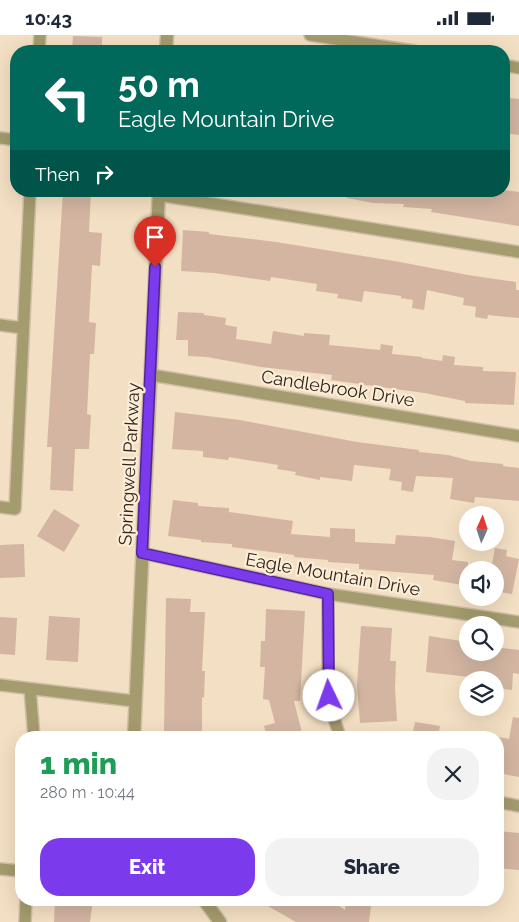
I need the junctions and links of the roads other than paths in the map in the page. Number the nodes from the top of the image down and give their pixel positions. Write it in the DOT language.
graph roads {
  1 [pos="310,35"];
  2 [pos="375,45"];
  3 [pos="30,197"];
  4 [pos="158,197"];
  5 [pos="182,197"];
  6 [pos="519,252"];
  7 [pos="0,325"];
  8 [pos="23,328"];
  9 [pos="151,375"];
  10 [pos="519,435"];
  11 [pos="0,507"];
  12 [pos="142,553"];
  13 [pos="328,594"];
  14 [pos="519,622"];
  15 [pos="0,685"];
  16 [pos="30,689"];
  17 [pos="134,701"];
  18 [pos="34,731"];
  19 [pos="134,731"];
  20 [pos="338,731"];
  21 [pos="504,803"];
  22 [pos="519,806"];
  23 [pos="0,869"];
  24 [pos="15,870"];
  25 [pos="26,906"];
  26 [pos="208,906"];
  27 [pos="25,922"];
  28 [pos="220,922"];
  1 -- 2 [label="street"];
  3 -- 8 [label="street"];
  4 -- 9 [label="street, Springwell Parkway"];
  5 -- 6 [label="street"];
  7 -- 8 [label="street"];
  8 -- 11 [label="street"];
  9 -- 10 [label="street, Candlebrook Drive"];
  9 -- 12 [label="street, Springwell Parkway"];
  12 -- 13 [label="street, Eagle Mountain Drive"];
  12 -- 17 [label="street, Springwell Parkway"];
  13 -- 14 [label="street, Eagle Mountain Drive"];
  13 -- 20 [label="street"];
  15 -- 16 [label="street"];
  16 -- 17 [label="street"];
  16 -- 18 [label="street"];
  17 -- 19 [label="street, Springwell Parkway"];
  21 -- 22 [label="street"];
  23 -- 24 [label="street"];
  25 -- 27 [label="street"];
  26 -- 28 [label="street"];
}
